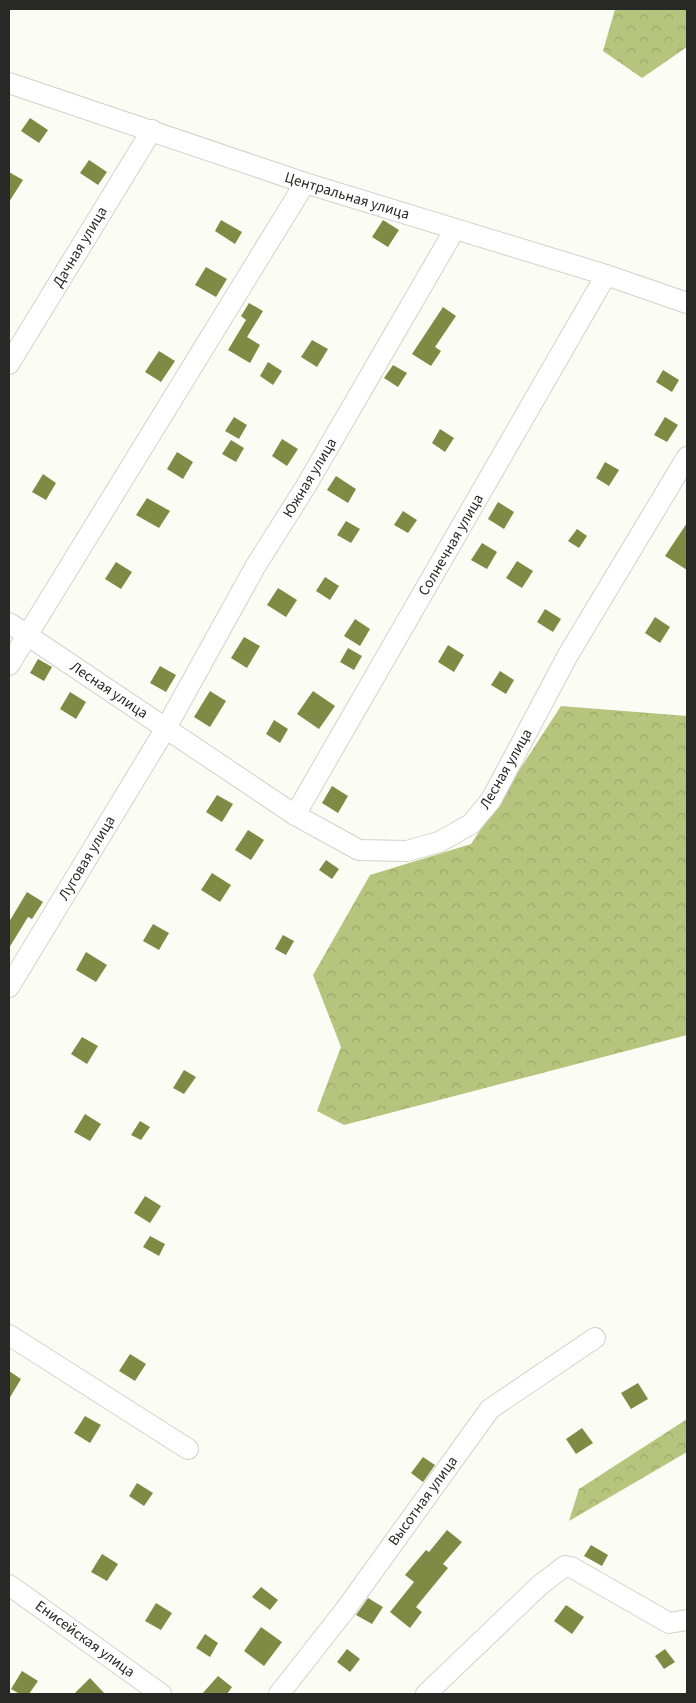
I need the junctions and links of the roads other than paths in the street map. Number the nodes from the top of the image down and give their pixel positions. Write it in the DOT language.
graph roads {
  1 [pos="9,83"];
  2 [pos="152,130"];
  3 [pos="305,183"];
  4 [pos="455,229"];
  5 [pos="606,275"];
  6 [pos="687,303"];
  7 [pos="9,364"];
  8 [pos="687,457"];
  9 [pos="9,623"];
  10 [pos="27,634"];
  11 [pos="9,665"];
  12 [pos="166,728"];
  13 [pos="295,815"];
  14 [pos="9,987"];
  15 [pos="9,1335"];
  16 [pos="595,1338"];
  17 [pos="188,1449"];
  18 [pos="9,1585"];
  19 [pos="687,1620"];
  20 [pos="161,1694"];
  21 [pos="279,1694"];
  22 [pos="426,1694"];
  1 -- 2 [label="street, Центральная улица"];
  2 -- 3 [label="street, Центральная улица"];
  2 -- 7 [label="street, Дачная улица"];
  3 -- 4 [label="street, Центральная улица"];
  3 -- 10 [label="street"];
  4 -- 5 [label="street, Центральная улица"];
  4 -- 12 [label="street, Южная улица"];
  5 -- 6 [label="street, Центральная улица"];
  5 -- 13 [label="street, Солнечная улица"];
  8 -- 13 [label="street, Лесная улица"];
  9 -- 10 [label="street, Лесная улица"];
  10 -- 11 [label="street"];
  10 -- 12 [label="street, Лесная улица"];
  12 -- 13 [label="street, Лесная улица"];
  12 -- 14 [label="street, Луговая улица"];
  15 -- 17 [label="street"];
  16 -- 21 [label="street, Высотная улица"];
  18 -- 20 [label="street, Енисейская улица"];
  19 -- 22 [label="street"];
}
